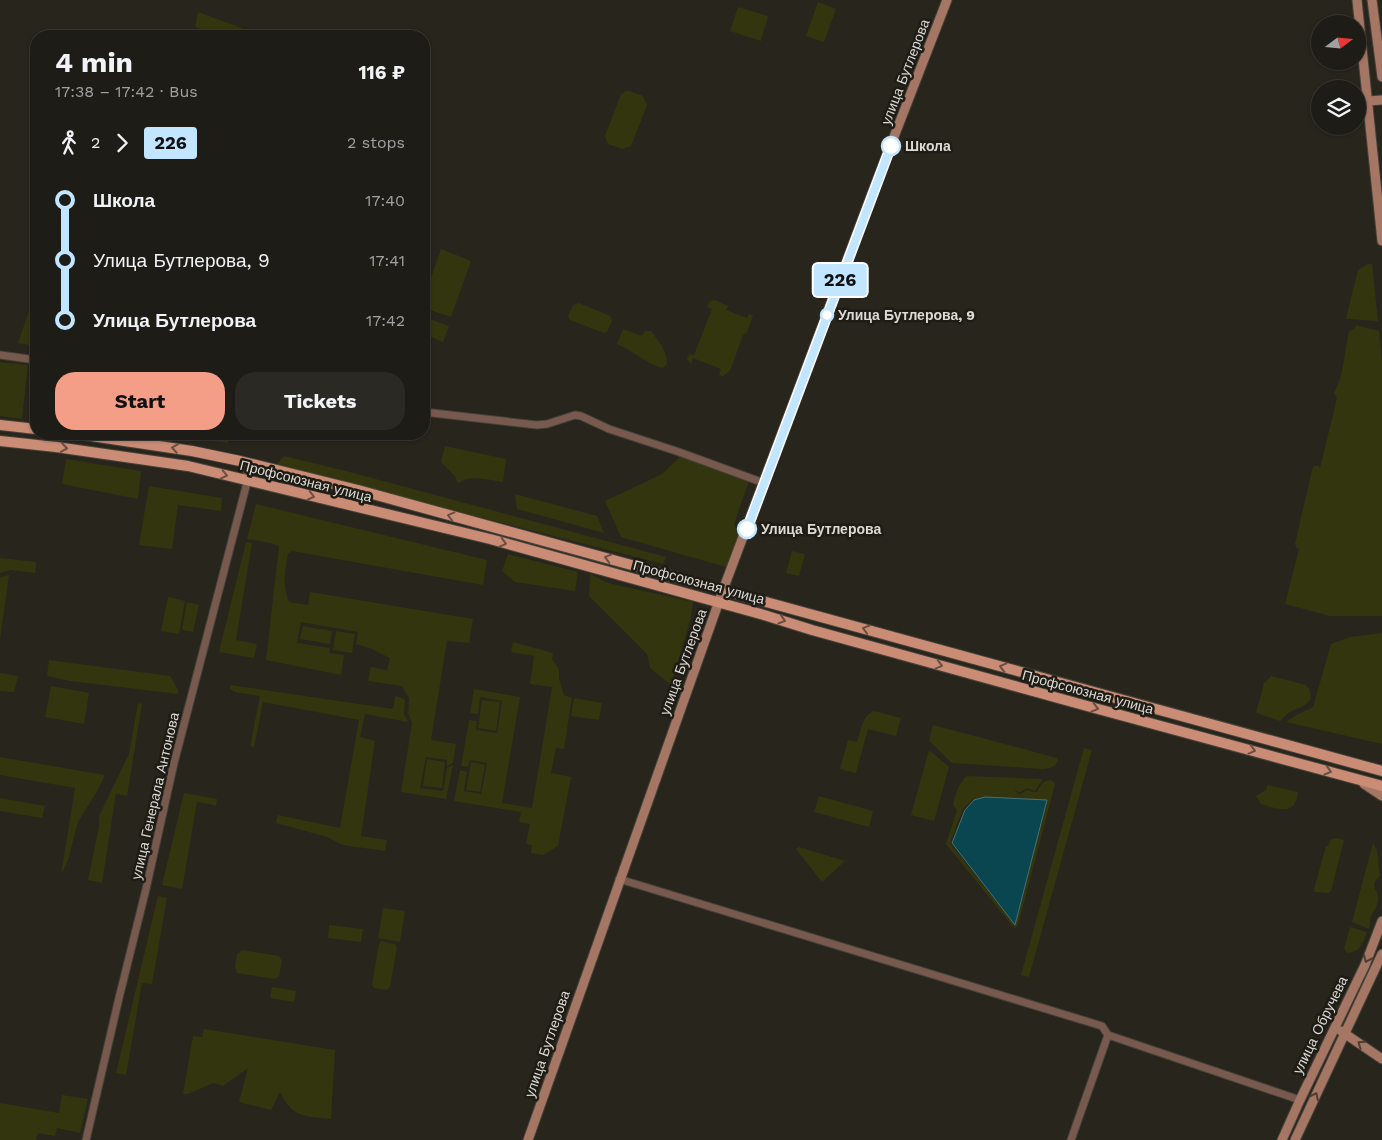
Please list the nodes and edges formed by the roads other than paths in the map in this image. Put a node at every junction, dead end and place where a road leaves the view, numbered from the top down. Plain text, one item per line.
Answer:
1 (947, 0) edge
2 (1357, 0) edge
3 (1372, 0) edge
4 (1382, 77) edge
5 (1382, 100) edge
6 (1368, 101) junction
7 (1382, 241) edge
8 (0, 355) edge
9 (30, 359) edge
10 (430, 413) edge
11 (0, 425) edge
12 (30, 428) edge
13 (121, 440) edge
14 (0, 441) edge
15 (240, 461) junction
16 (298, 475) junction
17 (247, 480) junction
18 (764, 483) junction
19 (294, 492) junction
20 (723, 590) junction
21 (719, 602) junction
22 (1382, 771) edge
23 (1358, 780) junction
24 (1382, 786) edge
25 (1382, 796) edge
26 (619, 879) junction
27 (1382, 921) edge
28 (1382, 954) edge
29 (1334, 1027) junction
30 (1345, 1034) junction
31 (1108, 1035) junction
32 (1382, 1059) edge
33 (1300, 1100) junction
34 (86, 1140) edge
35 (528, 1140) edge
36 (1071, 1140) edge
37 (1282, 1140) edge
38 (1295, 1140) edge

1 - 18 street, улица Бутлерова
2 - 6 street
3 - 4 street
5 - 6 street
6 - 7 street
8 - 9 street
10 - 18 street
11 - 12 main road
15 -> 13 main road, Профсоюзная улица
14 -> 17 main road, Профсоюзная улица
15 - 16 main road, Профсоюзная улица
15 - 17 street
16 - 19 street
20 -> 16 main road, Профсоюзная улица
17 - 19 main road, Профсоюзная улица
17 - 34 street, улица Генерала Антонова
18 - 20 street, улица Бутлерова
19 -> 21 main road, Профсоюзная улица
20 - 21 street, улица Бутлерова
22 -> 20 main road, Профсоюзная улица
21 -> 23 main road, Профсоюзная улица
21 - 26 street, улица Бутлерова
23 - 24 main road, Профсоюзная улица
23 - 25 street
26 - 31 street
26 - 35 street, улица Бутлерова
27 -> 29 street, улица Обручева
28 - 30 street, улица Обручева
29 - 30 street
29 - 33 street, улица Обручева
32 -> 30 street
38 -> 30 street, улица Обручева
31 - 33 street
31 - 36 street
33 - 37 street, улица Обручева

